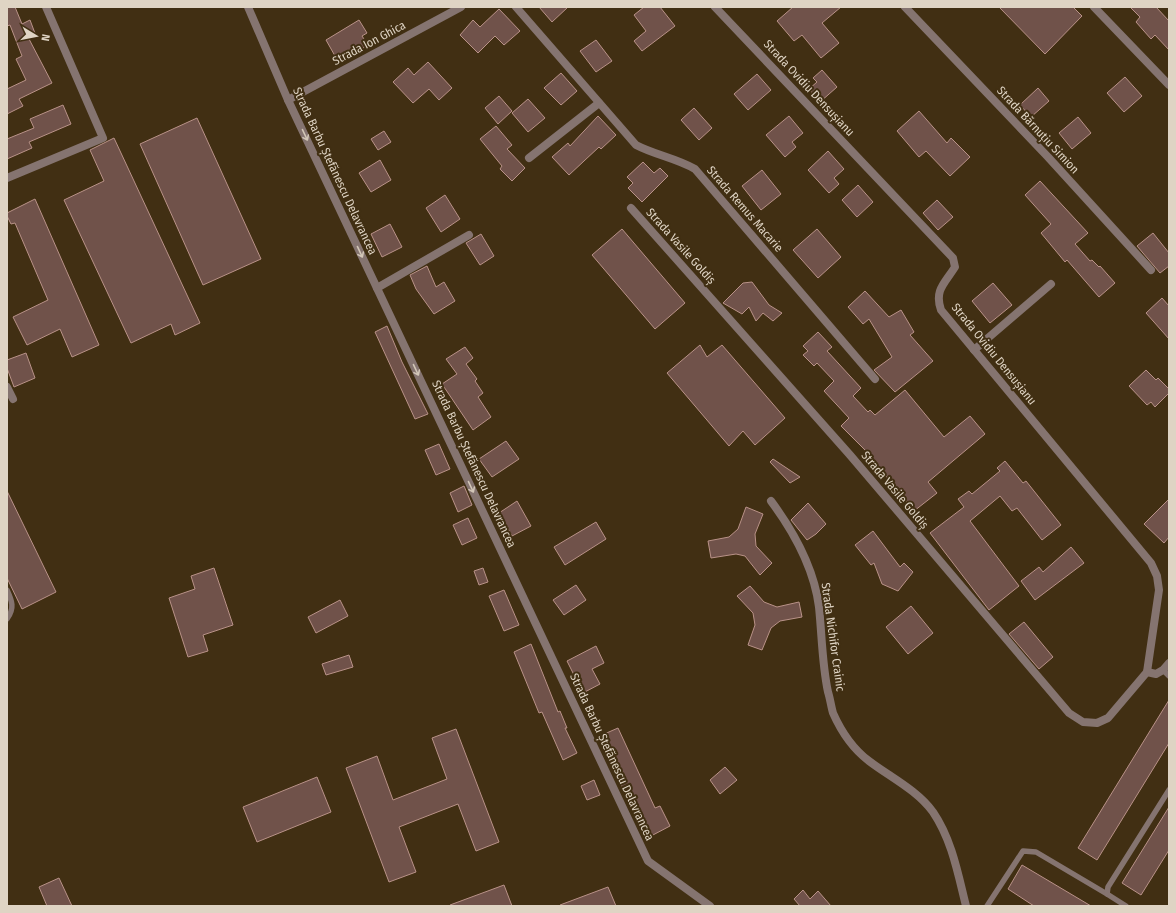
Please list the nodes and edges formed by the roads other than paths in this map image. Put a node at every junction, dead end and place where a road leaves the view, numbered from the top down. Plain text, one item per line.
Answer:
1 (46, 7) edge
2 (248, 7) edge
3 (461, 7) edge
4 (516, 7) edge
5 (715, 7) edge
6 (905, 7) edge
7 (1094, 7) edge
8 (1169, 85) edge
9 (288, 100) junction
10 (599, 103) junction
11 (528, 158) dead end
12 (7, 178) edge
13 (631, 208) dead end
14 (469, 235) dead end
15 (1152, 270) dead end
16 (1051, 284) dead end
17 (377, 288) junction
18 (974, 350) junction
19 (875, 379) dead end
20 (7, 387) edge
21 (13, 400) dead end
22 (771, 501) dead end
23 (7, 590) edge
24 (7, 619) edge
25 (1169, 663) edge
26 (1147, 672) junction
27 (1166, 673) edge
28 (1169, 790) edge
29 (1107, 894) junction
30 (710, 906) edge
31 (966, 906) edge
32 (987, 906) edge
33 (1126, 906) edge

1 - 12 street
2 - 9 street, Strada Barbu Ștefănescu Delavrancea
3 - 9 street, Strada Ion Ghica
4 - 10 street, Strada Remus Macarie
5 - 18 street, Strada Ovidiu Densușianu
6 - 15 street, Strada Bărnuțiu Simion
7 - 8 street
9 -> 17 street, Strada Barbu Ștefănescu Delavrancea
10 - 11 street
10 - 19 street, Strada Remus Macarie
13 - 26 street, Strada Vasile Goldiș
14 - 17 street
16 - 18 street
17 -> 30 street, Strada Barbu Ștefănescu Delavrancea
18 - 26 street, Strada Ovidiu Densușianu
20 - 21 street
22 - 31 street, Strada Nichifor Crainic
23 - 24 lane
25 - 27 street
26 - 27 street
28 - 29 lane
29 - 32 lane
29 - 33 lane

